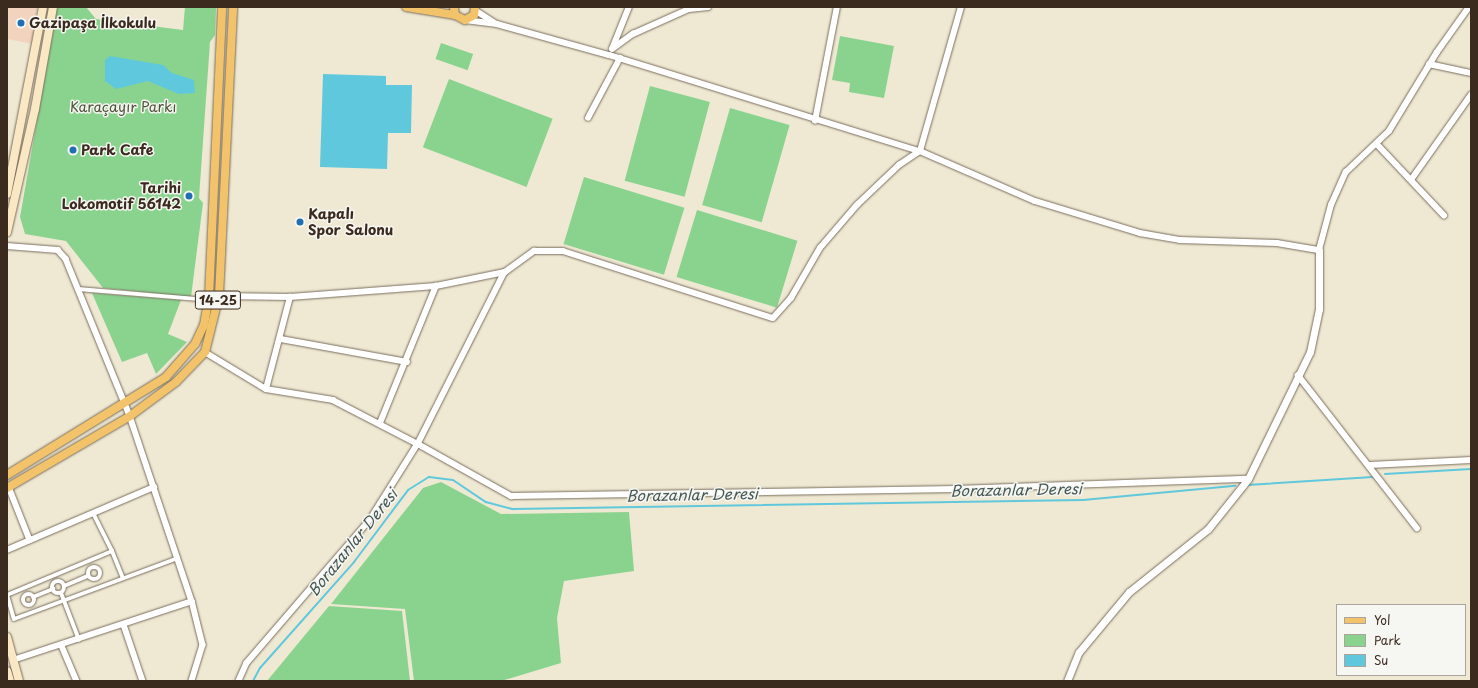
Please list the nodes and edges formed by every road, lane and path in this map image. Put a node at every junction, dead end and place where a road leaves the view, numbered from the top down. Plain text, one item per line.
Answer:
1 (43, 7) edge
2 (53, 7) edge
3 (222, 7) edge
4 (233, 7) edge
5 (406, 7) edge
6 (629, 7) edge
7 (708, 7) edge
8 (837, 7) edge
9 (961, 7) edge
10 (1469, 7) edge
11 (475, 8) edge
12 (455, 11) edge
13 (465, 20) junction
14 (497, 24) junction
15 (611, 52) junction
16 (620, 58) junction
17 (1429, 64) junction
18 (1471, 73) edge
19 (1471, 95) edge
20 (588, 118) dead end
21 (815, 121) junction
22 (1377, 144) junction
23 (920, 151) junction
24 (1411, 180) junction
25 (7, 194) edge
26 (1444, 214) dead end
27 (7, 232) edge
28 (7, 246) edge
29 (1319, 250) junction
30 (505, 272) junction
31 (436, 286) junction
32 (78, 290) junction
33 (219, 296) junction
34 (290, 296) junction
35 (208, 300) junction
36 (281, 339) junction
37 (205, 352) junction
38 (407, 362) junction
39 (1298, 375) junction
40 (266, 389) junction
41 (123, 402) junction
42 (130, 416) junction
43 (380, 423) junction
44 (418, 444) junction
45 (1471, 460) edge
46 (1370, 465) junction
47 (7, 475) edge
48 (1248, 479) junction
49 (154, 487) junction
50 (8, 488) edge
51 (93, 513) junction
52 (1418, 528) dead end
53 (30, 540) junction
54 (7, 550) edge
55 (112, 551) junction
56 (178, 558) junction
57 (88, 561) junction
58 (91, 568) junction
59 (54, 575) junction
60 (88, 576) junction
61 (123, 578) junction
62 (95, 580) junction
63 (57, 582) junction
64 (64, 586) junction
65 (25, 587) junction
66 (96, 588) junction
67 (53, 589) junction
68 (60, 593) junction
69 (27, 594) junction
70 (7, 595) edge
71 (33, 597) junction
72 (63, 600) junction
73 (192, 601) junction
74 (30, 604) junction
75 (34, 611) junction
76 (124, 624) junction
77 (7, 637) edge
78 (79, 640) junction
79 (62, 646) junction
80 (13, 660) junction
81 (7, 671) edge
82 (10, 681) edge
83 (19, 681) edge
84 (77, 681) edge
85 (143, 681) edge
86 (192, 681) edge
87 (239, 681) edge
88 (1067, 681) edge

1 - 25 main road
2 - 27 main road
3 - 35 main road, 14-25
4 - 33 main road, 14-25
5 - 12 main road
6 - 15 street
7 - 15 street
8 - 21 street
9 - 23 street
10 - 17 street
11 - 13 main road
11 - 14 street
12 - 13 main road
13 - 14 street
14 - 15 street
15 - 16 street
16 - 20 street
16 - 21 street
17 - 18 street
17 - 22 street
19 - 24 street
21 - 23 street
22 - 24 street
22 - 29 street
23 - 29 street
23 - 30 street
24 - 26 street
28 - 32 street
29 - 39 street
30 - 31 street
30 - 44 street
31 - 34 street
31 - 38 street
32 - 35 street
32 - 41 street
33 - 34 street
33 - 37 main road, 14-25
34 - 36 street
35 - 41 main road, 14-25
36 - 38 street
36 - 40 street
37 - 40 street
37 - 42 main road, 14-25
38 - 43 street
39 - 46 street
39 - 48 street
40 - 43 street
41 - 42 street
41 - 47 main road, 14-25
42 - 49 street
42 - 50 main road, 14-25
43 - 44 street
44 - 48 street
44 - 87 street
45 - 46 street
46 - 52 street
48 - 88 street
49 - 51 street
49 - 56 street
50 - 53 street
51 - 53 street
51 - 55 street
53 - 54 street
55 - 57 street
55 - 61 street
56 - 61 street
56 - 73 street
57 - 58 street
57 - 59 street
58 - 60 street
58 - 62 street
59 - 63 street
59 - 65 street
60 - 62 street
60 - 64 street
61 - 66 street
62 - 66 street
63 - 64 street
63 - 67 street
64 - 68 street
65 - 69 street
65 - 70 street
66 - 72 street
67 - 68 street
67 - 71 street
68 - 72 street
69 - 71 street
69 - 74 street
70 - 75 street
71 - 74 street
72 - 75 street
72 - 78 street
73 - 76 street
73 - 86 street
74 - 75 street
76 - 78 street
76 - 85 street
77 - 80 main road
78 - 79 street
79 - 80 street
79 - 84 street
80 - 83 main road
81 - 82 main road

